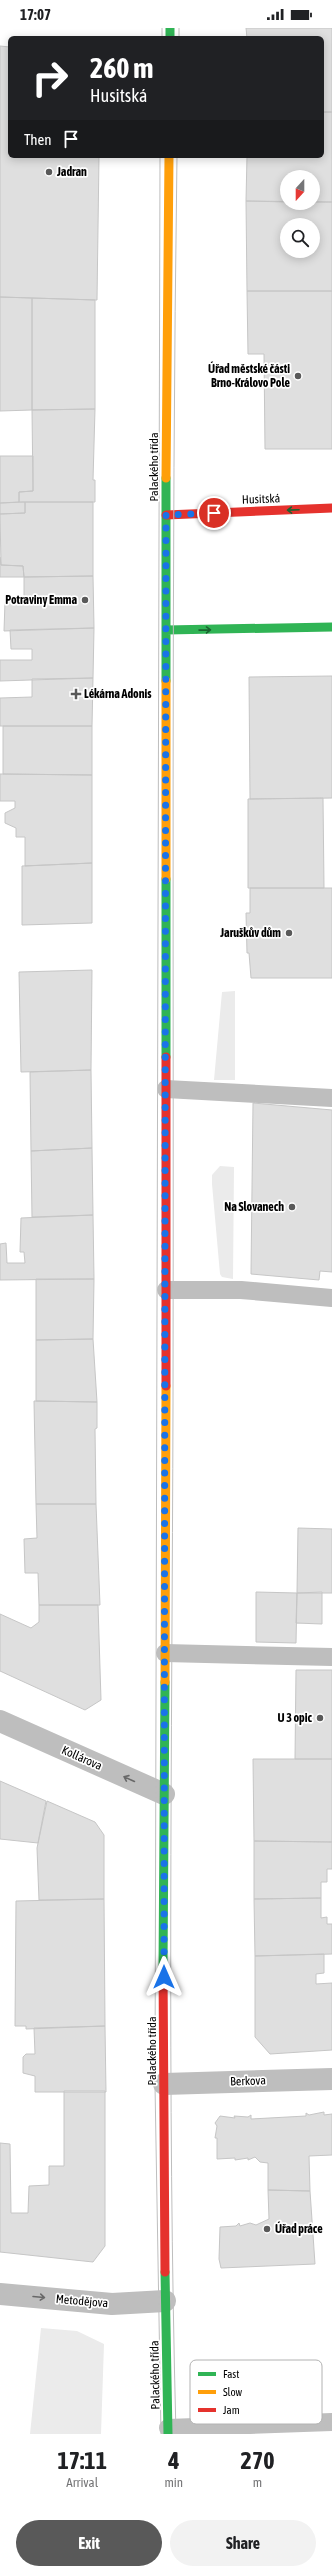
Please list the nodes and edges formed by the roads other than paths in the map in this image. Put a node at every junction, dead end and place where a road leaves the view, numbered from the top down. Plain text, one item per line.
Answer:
1 (169, 158) edge
2 (332, 508) edge
3 (166, 515) junction
4 (332, 627) edge
5 (166, 630) junction
6 (166, 1089) junction
7 (332, 1098) edge
8 (166, 1290) junction
9 (332, 1298) edge
10 (165, 1653) junction
11 (332, 1657) edge
12 (0, 1721) edge
13 (164, 1794) junction
14 (332, 2079) edge
15 (164, 2084) junction
16 (0, 2294) edge
17 (165, 2301) junction
18 (332, 2422) edge
19 (322, 2423) edge
20 (296, 2424) edge
21 (168, 2431) edge

1 - 3 street, Palackého třída
2 -> 3 street, Husitská
3 - 5 street, Palackého třída
5 -> 4 street
5 - 6 street, Palackého třída
6 - 7 lane
6 - 8 street, Palackého třída
8 - 9 lane
8 - 10 street, Palackého třída
10 - 11 lane
10 - 13 street, Palackého třída
13 -> 12 street, Kollárova
13 - 15 street, Palackého třída
14 - 15 street, Berkova
15 - 17 street, Palackého třída
16 -> 17 street, Metodějova
17 - 21 street, Palackého třída
18 - 19 lane
20 - 21 lane

